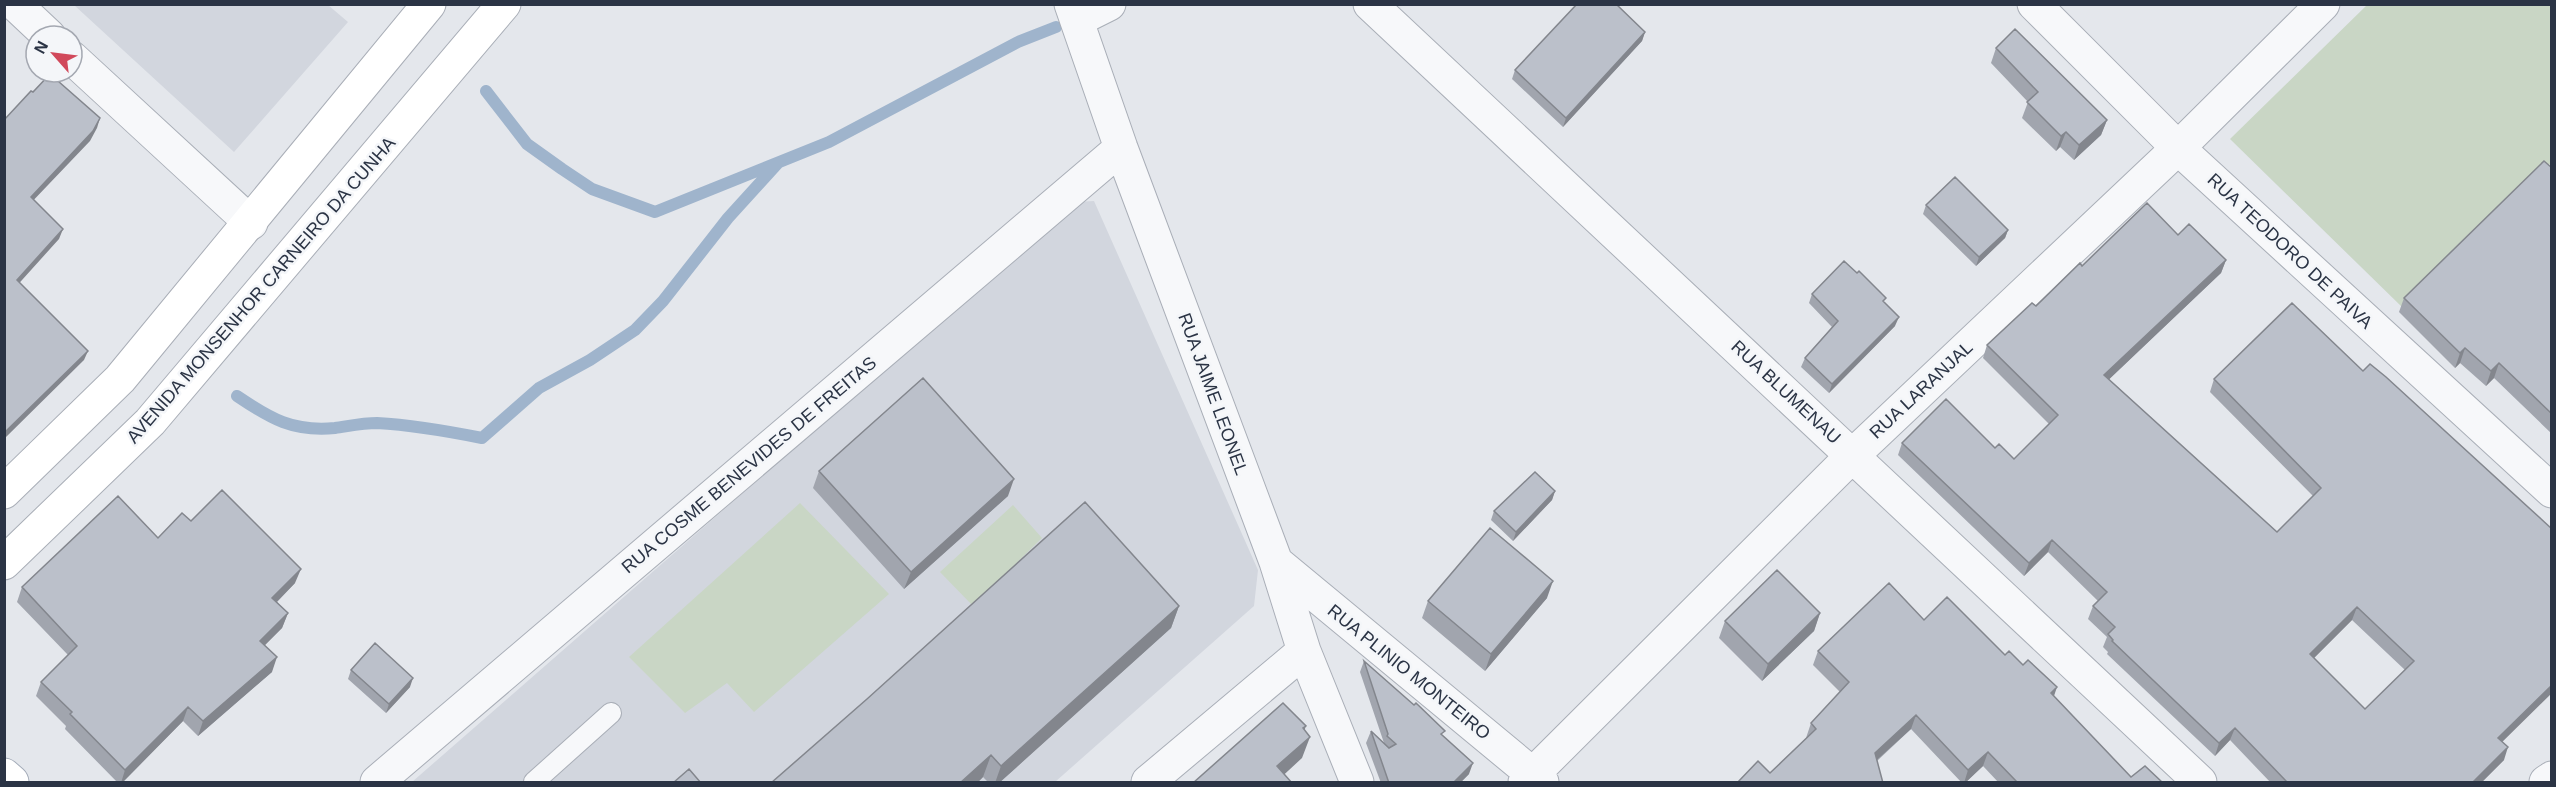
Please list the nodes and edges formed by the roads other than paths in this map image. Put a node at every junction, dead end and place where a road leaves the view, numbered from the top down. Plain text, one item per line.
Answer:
1 (15, 4) edge
2 (504, 4) edge
3 (1109, 4) edge
4 (1370, 4) edge
5 (2034, 4) edge
6 (2323, 4) edge
7 (424, 10) edge
8 (1074, 12) edge
9 (36, 24) edge
10 (84, 69) edge
11 (1121, 148) junction
12 (2178, 148) junction
13 (251, 223) junction
14 (1853, 455) junction
15 (2552, 491) edge
16 (4, 492) edge
17 (1276, 562) junction
18 (4, 563) edge
19 (1304, 651) junction
20 (611, 713) dead end
21 (4, 775) edge
22 (2552, 778) edge
23 (1533, 780) edge
24 (12, 783) edge
25 (377, 783) edge
26 (534, 783) edge
27 (1148, 783) edge
28 (1357, 783) edge
29 (2200, 783) edge
30 (2546, 783) edge

1 - 9 street
2 - 18 main road, AVENIDA MONSENHOR CARNEIRO DA CUNHA
3 - 8 street
4 - 14 street, RUA BLUMENAU
5 - 12 street, RUA TEODORO DE PAIVA
6 - 12 street, RUA LARANJAL
7 - 13 main road
8 - 11 street, RUA JAIME LEONEL
10 - 13 street
11 - 17 street, RUA JAIME LEONEL
11 - 25 street, RUA COSME BENEVIDES DE FREITAS
12 - 14 street, RUA LARANJAL
12 - 15 street, RUA TEODORO DE PAIVA
13 - 16 main road
14 - 23 street, RUA LARANJAL
14 - 29 street, RUA BLUMENAU
17 - 19 street, RUA JAIME LEONEL
17 - 23 street, RUA PLINIO MONTEIRO
19 - 27 street
19 - 28 street, RUA JAIME LEONEL
20 - 26 lane
21 - 24 main road
22 - 30 street

